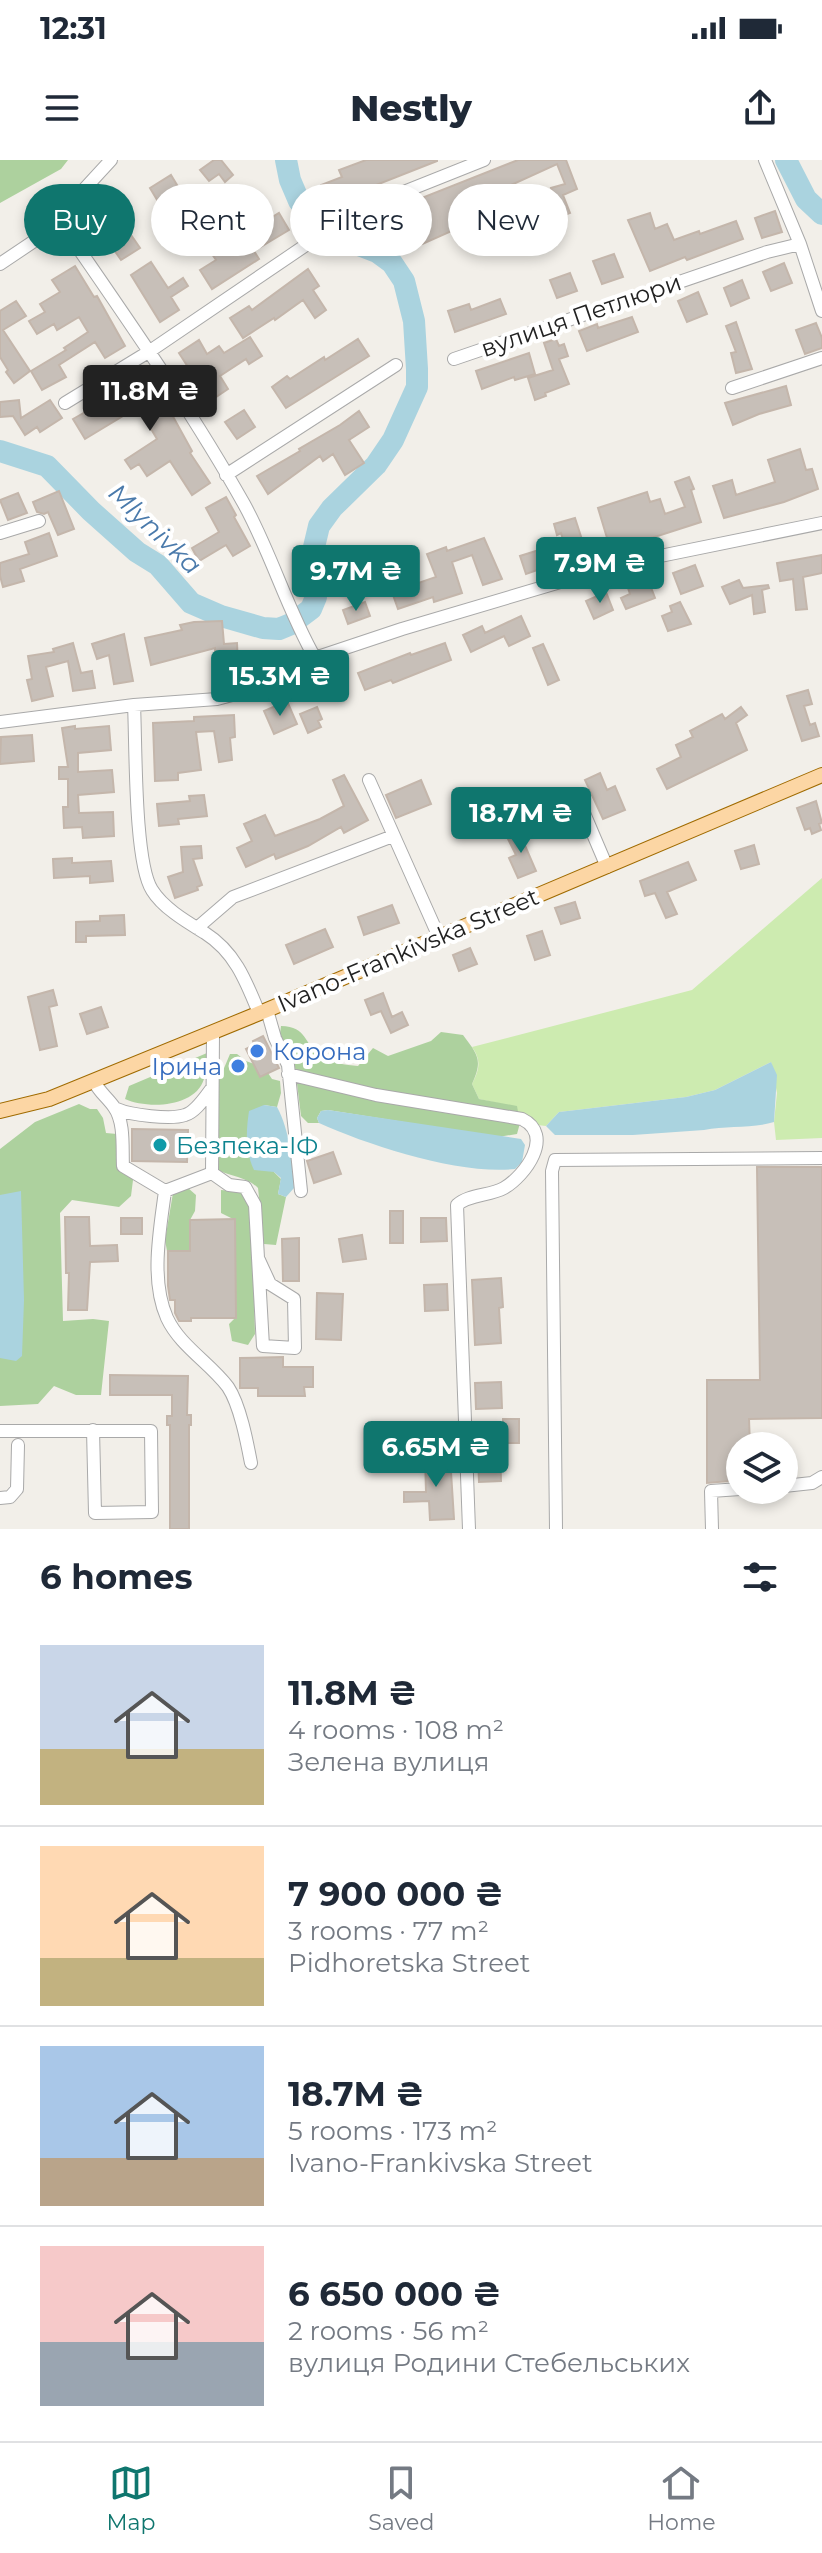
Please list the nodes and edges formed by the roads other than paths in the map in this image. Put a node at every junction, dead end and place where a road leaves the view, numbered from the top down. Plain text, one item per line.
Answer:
1 (111, 160) edge
2 (484, 160) edge
3 (765, 160) edge
4 (89, 184) edge
5 (800, 244) junction
6 (24, 248) edge
7 (84, 256) edge
8 (0, 264) edge
9 (822, 311) edge
10 (150, 351) junction
11 (822, 358) edge
12 (454, 359) dead end
13 (396, 365) dead end
14 (732, 388) dead end
15 (65, 403) dead end
16 (226, 475) junction
17 (39, 521) dead end
18 (822, 523) edge
19 (0, 533) edge
20 (315, 658) junction
21 (134, 705) junction
22 (0, 722) edge
23 (822, 775) edge
24 (369, 780) dead end
25 (581, 806) dead end
26 (393, 836) junction
27 (607, 867) junction
28 (197, 928) junction
29 (439, 937) junction
30 (263, 1012) junction
31 (213, 1032) junction
32 (288, 1074) junction
33 (94, 1081) junction
34 (212, 1088) junction
35 (117, 1109) junction
36 (3, 1114) edge
37 (822, 1158) edge
38 (212, 1173) junction
39 (165, 1191) junction
40 (301, 1191) dead end
41 (258, 1258) dead end
42 (93, 1430) junction
43 (0, 1431) edge
44 (18, 1445) dead end
45 (251, 1463) dead end
46 (822, 1477) edge
47 (798, 1484) edge
48 (726, 1490) edge
49 (0, 1498) edge
50 (469, 1529) edge
51 (556, 1529) edge
52 (712, 1529) edge

1 - 4 street
2 - 10 street
3 - 5 street
5 - 9 street
5 - 12 street, вулиця Петлюри
6 - 8 street
7 - 10 street
10 - 15 street
10 - 16 street
11 - 14 street
13 - 16 street
16 - 20 street
17 - 19 street
18 - 20 street
20 - 21 street
21 - 22 street
21 - 28 street
23 - 27 main road, Ivano-Frankivska Street
24 - 26 street
25 - 27 street
26 - 28 street
26 - 29 street
27 - 29 main road, Ivano-Frankivska Street
28 - 30 street
29 - 30 main road, Ivano-Frankivska Street
30 - 31 main road, Ivano-Frankivska Street
30 - 32 street
31 - 33 main road, Ivano-Frankivska Street
31 - 34 street
32 - 40 street
32 - 50 street
33 - 35 street
33 - 36 main road, Ivano-Frankivska Street
34 - 35 street
34 - 38 street
35 - 39 street
37 - 51 street
38 - 39 street
38 - 41 street
39 - 45 street
42 - 42 street
42 - 43 street
44 - 49 street
46 - 47 street
48 - 52 street

